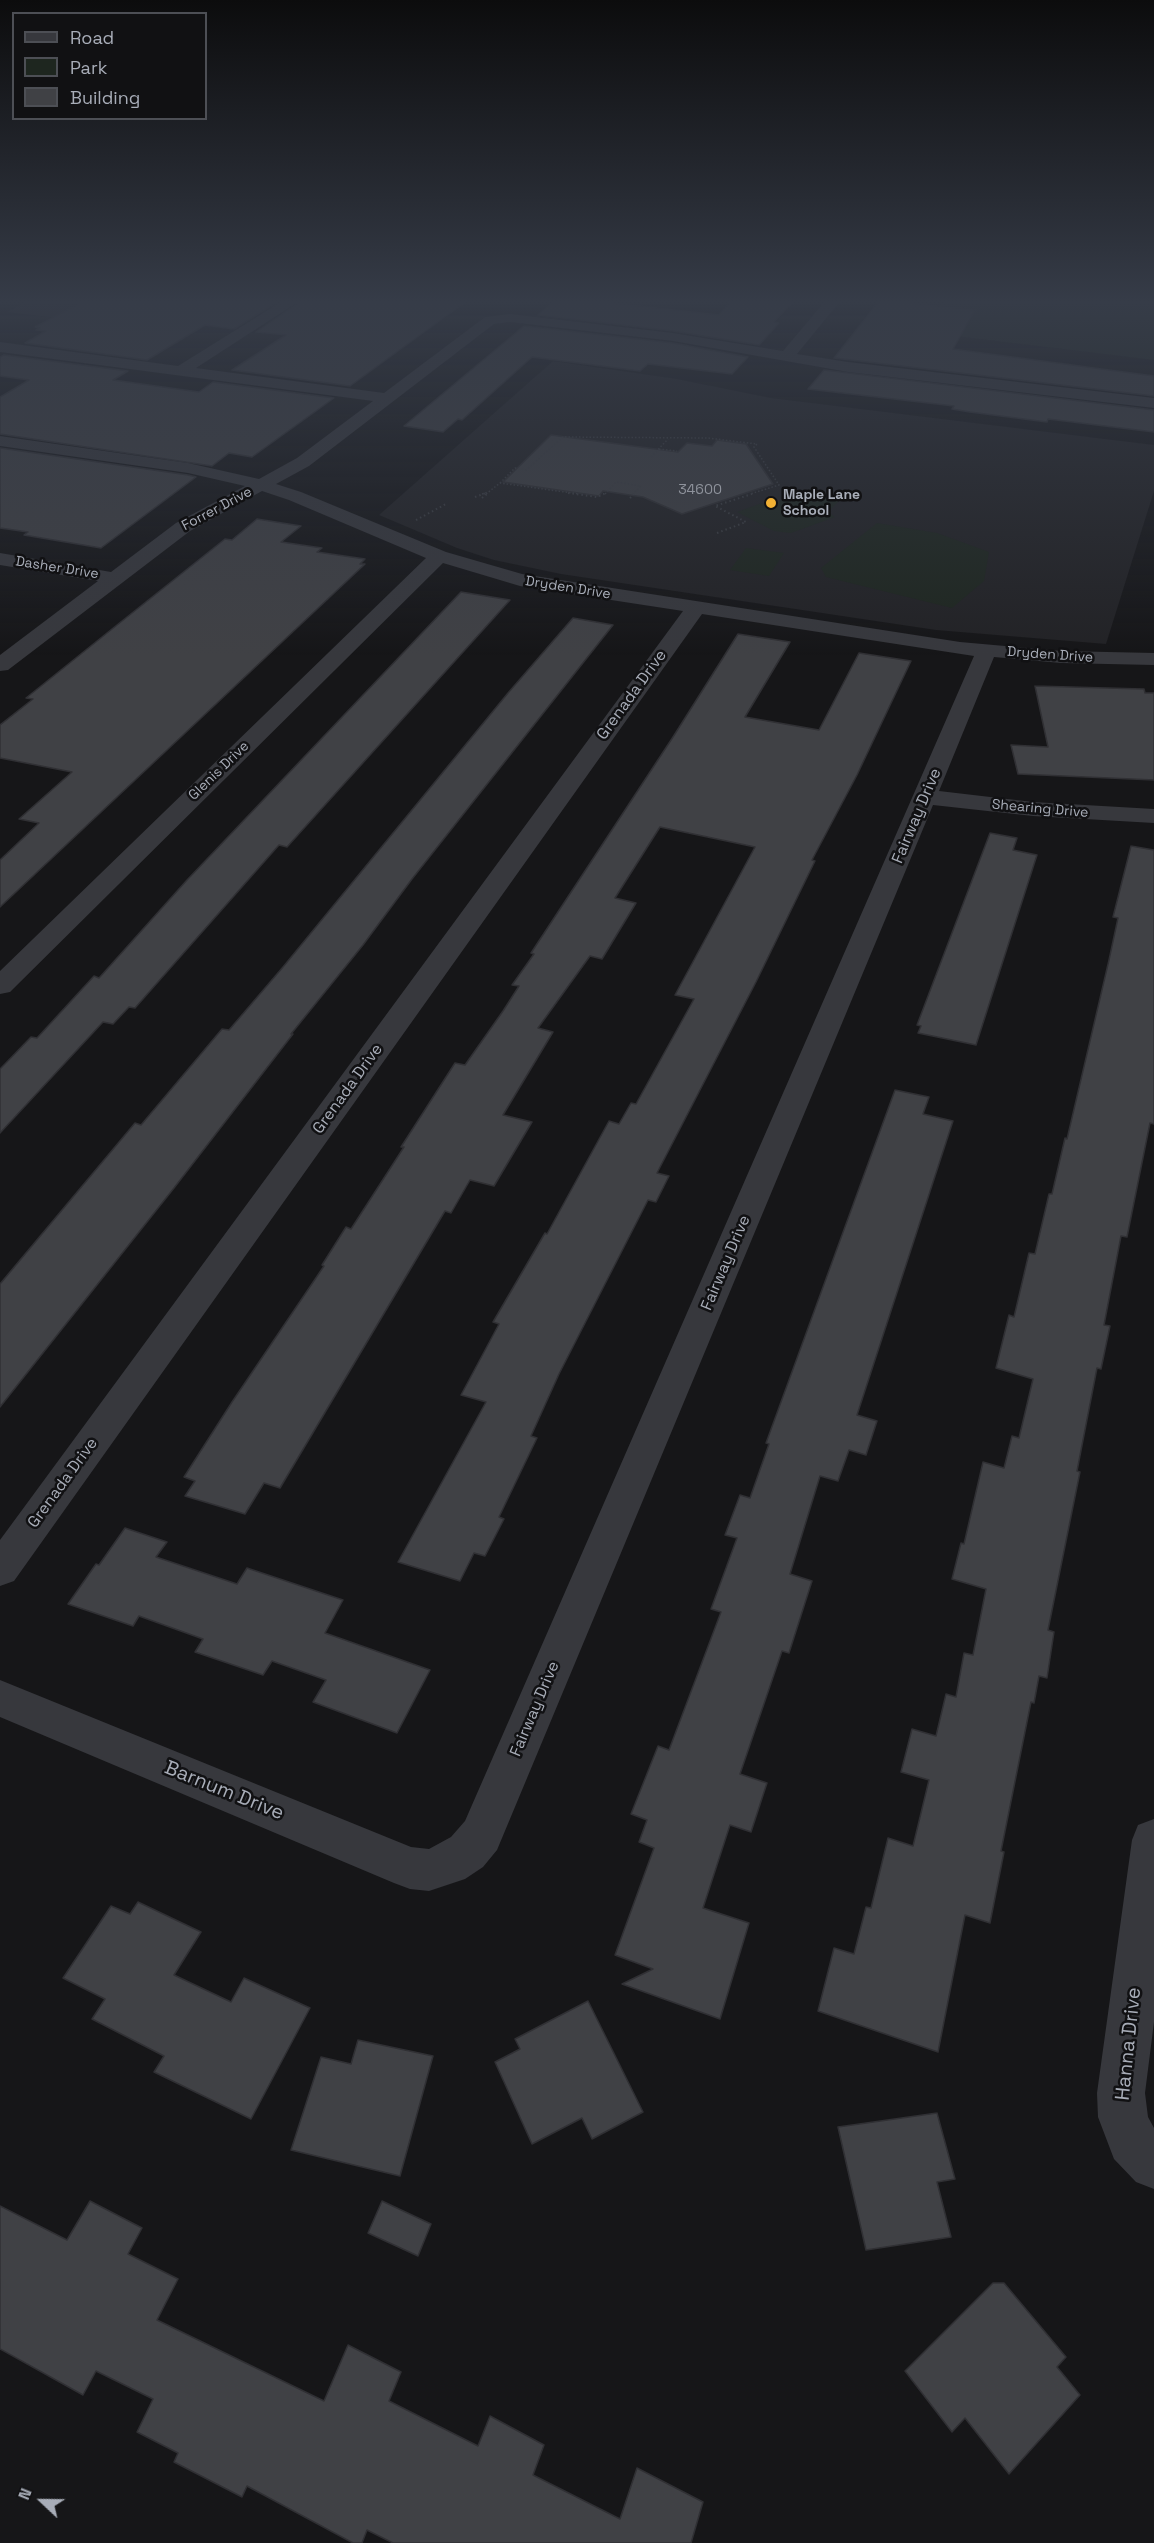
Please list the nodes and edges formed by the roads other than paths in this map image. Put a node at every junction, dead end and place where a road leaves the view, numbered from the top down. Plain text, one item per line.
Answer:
1 (360, 419) edge
2 (0, 441) edge
3 (263, 485) junction
4 (439, 556) junction
5 (0, 559) edge
6 (114, 578) junction
7 (696, 608) junction
8 (987, 650) junction
9 (1154, 659) edge
10 (0, 665) edge
11 (926, 796) junction
12 (1154, 816) edge
13 (0, 986) edge
14 (0, 1570) edge
15 (0, 1698) edge
16 (1154, 1840) edge
17 (449, 1864) joint
18 (1143, 2152) edge

1 - 3 street, Forrer Drive
2 - 3 street, Dryden Drive
3 - 4 street, Dryden Drive
3 - 6 street, Forrer Drive
4 - 7 street, Dryden Drive
4 - 13 street, Glenis Drive
5 - 6 street, Dasher Drive
6 - 10 street, Forrer Drive
7 - 8 street, Dryden Drive
7 - 14 street, Grenada Drive
8 - 9 street, Dryden Drive
8 - 11 street, Fairway Drive
11 - 12 street, Shearing Drive
11 - 17 street, Fairway Drive
15 - 17 street, Barnum Drive
16 - 18 street, Hanna Drive

